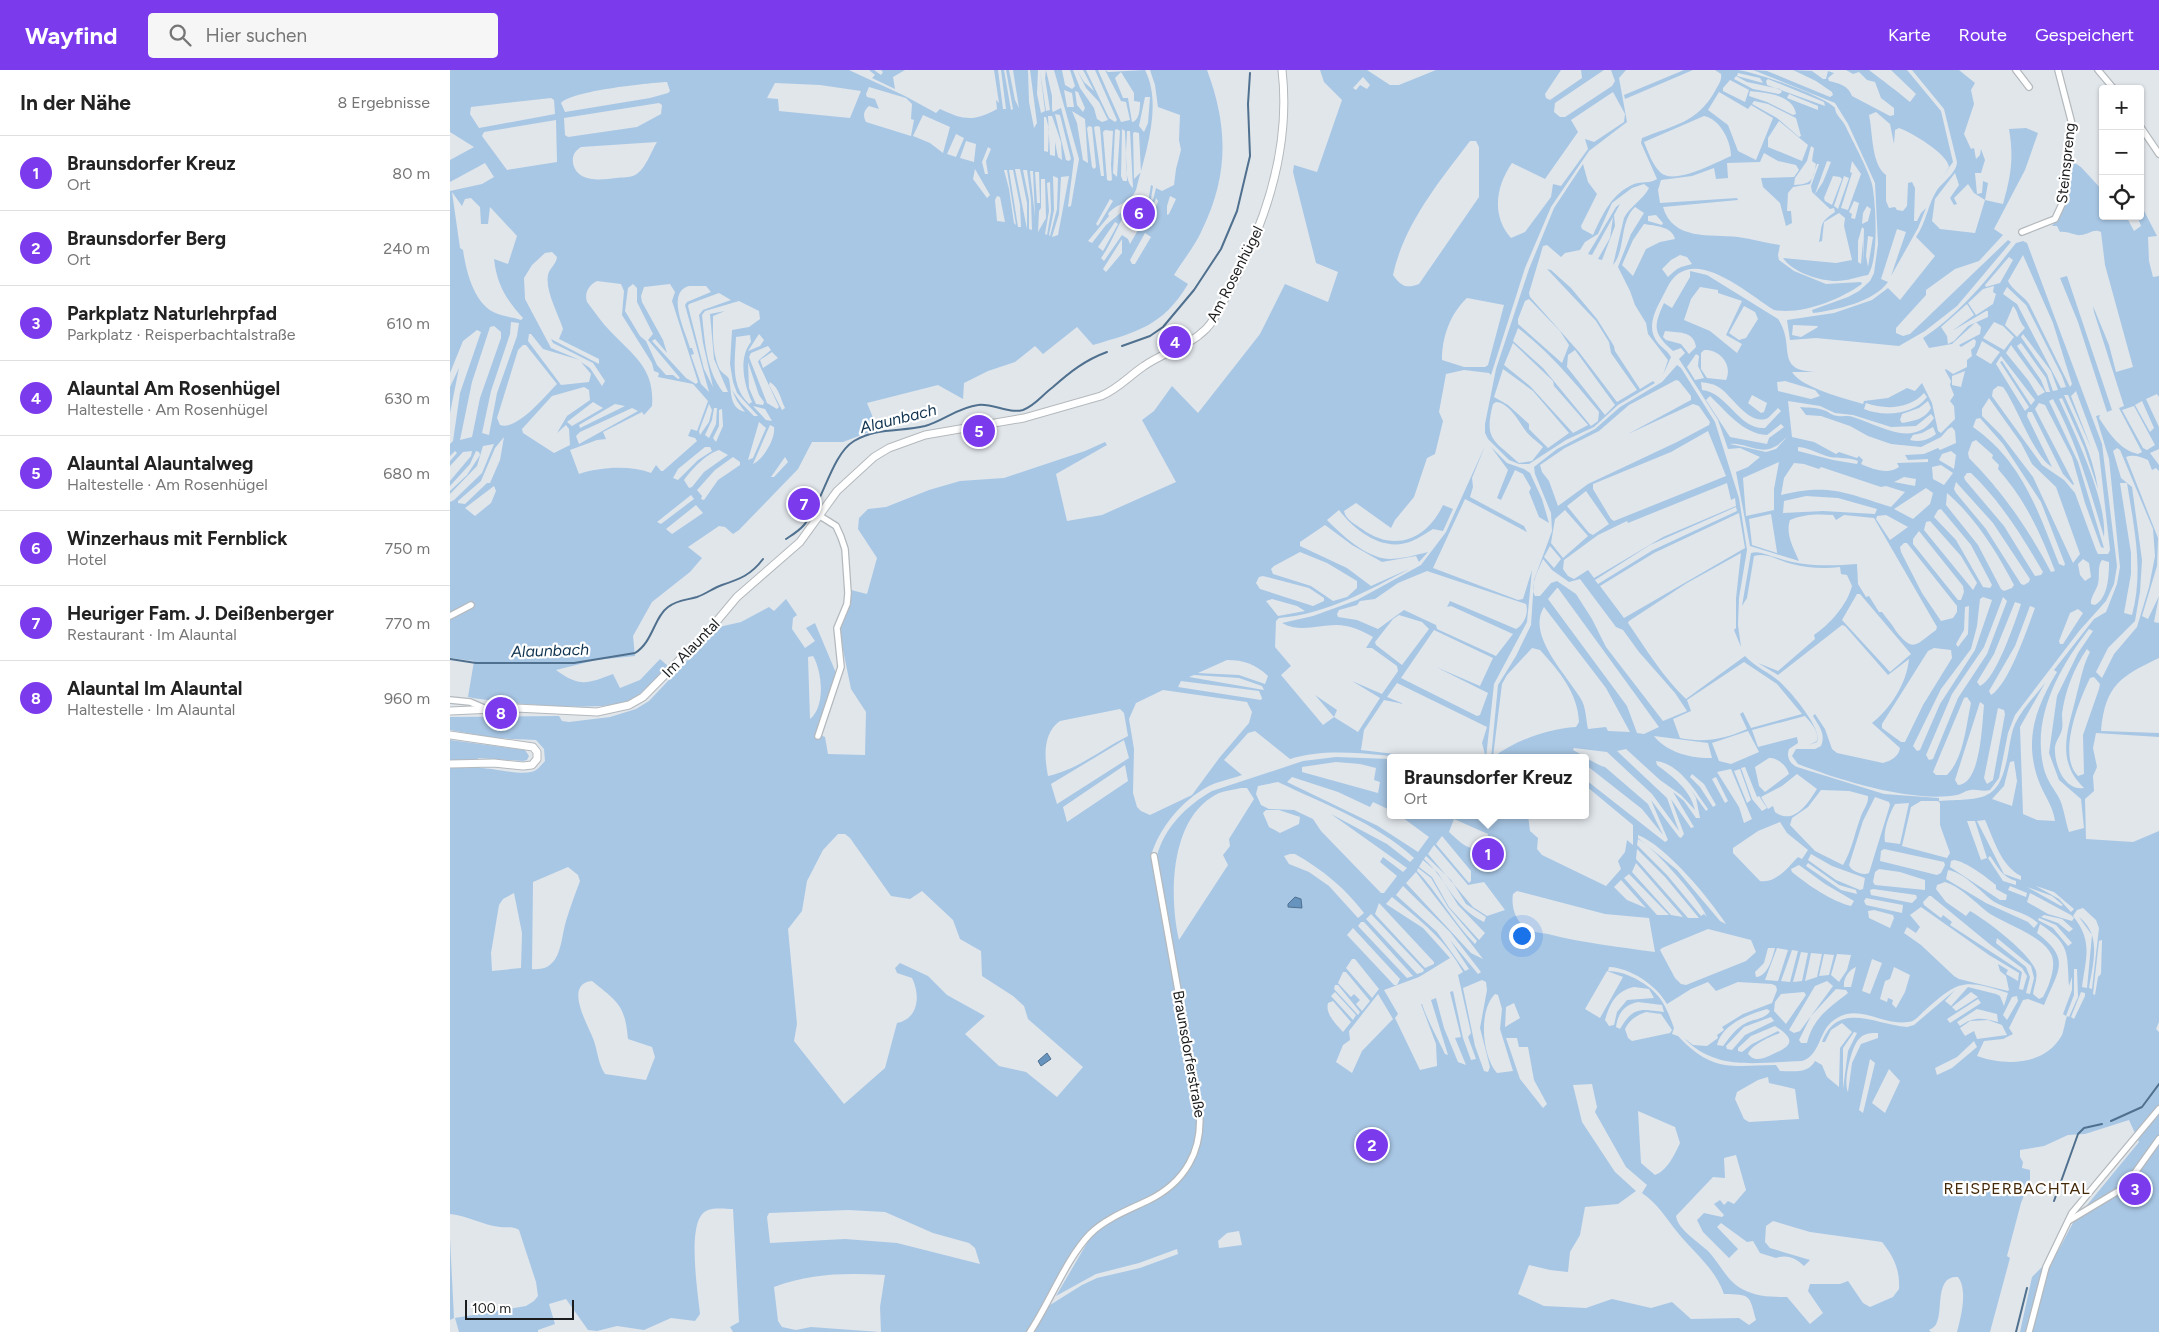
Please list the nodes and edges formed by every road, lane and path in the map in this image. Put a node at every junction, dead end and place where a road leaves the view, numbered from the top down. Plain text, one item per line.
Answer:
1 (1282, 70) edge
2 (2016, 70) edge
3 (2058, 70) edge
4 (2098, 70) edge
5 (2111, 85) edge
6 (2029, 87) dead end
7 (2143, 130) edge
8 (2159, 154) edge
9 (2022, 232) dead end
10 (874, 457) joint
11 (820, 516) junction
12 (471, 605) dead end
13 (450, 616) edge
14 (450, 700) edge
15 (484, 708) junction
16 (450, 711) edge
17 (450, 735) edge
18 (818, 736) dead end
19 (450, 764) edge
20 (1154, 856) dead end
21 (2159, 1109) edge
22 (2159, 1139) edge
23 (2068, 1221) junction
24 (1030, 1332) edge
25 (2029, 1332) edge

1 - 10 street, Am Rosenhügel
2 - 6 street
3 - 9 street, Steinspreng
4 - 5 street
7 - 8 street
10 - 11 street, Im Alauntal
11 - 15 street, Im Alauntal
11 - 18 street
12 - 13 street
14 - 15 street, Im Alauntal
15 - 16 street
17 - 19 street
20 - 24 street, Braunsdorferstraße
21 - 23 street
22 - 23 street
23 - 25 street

